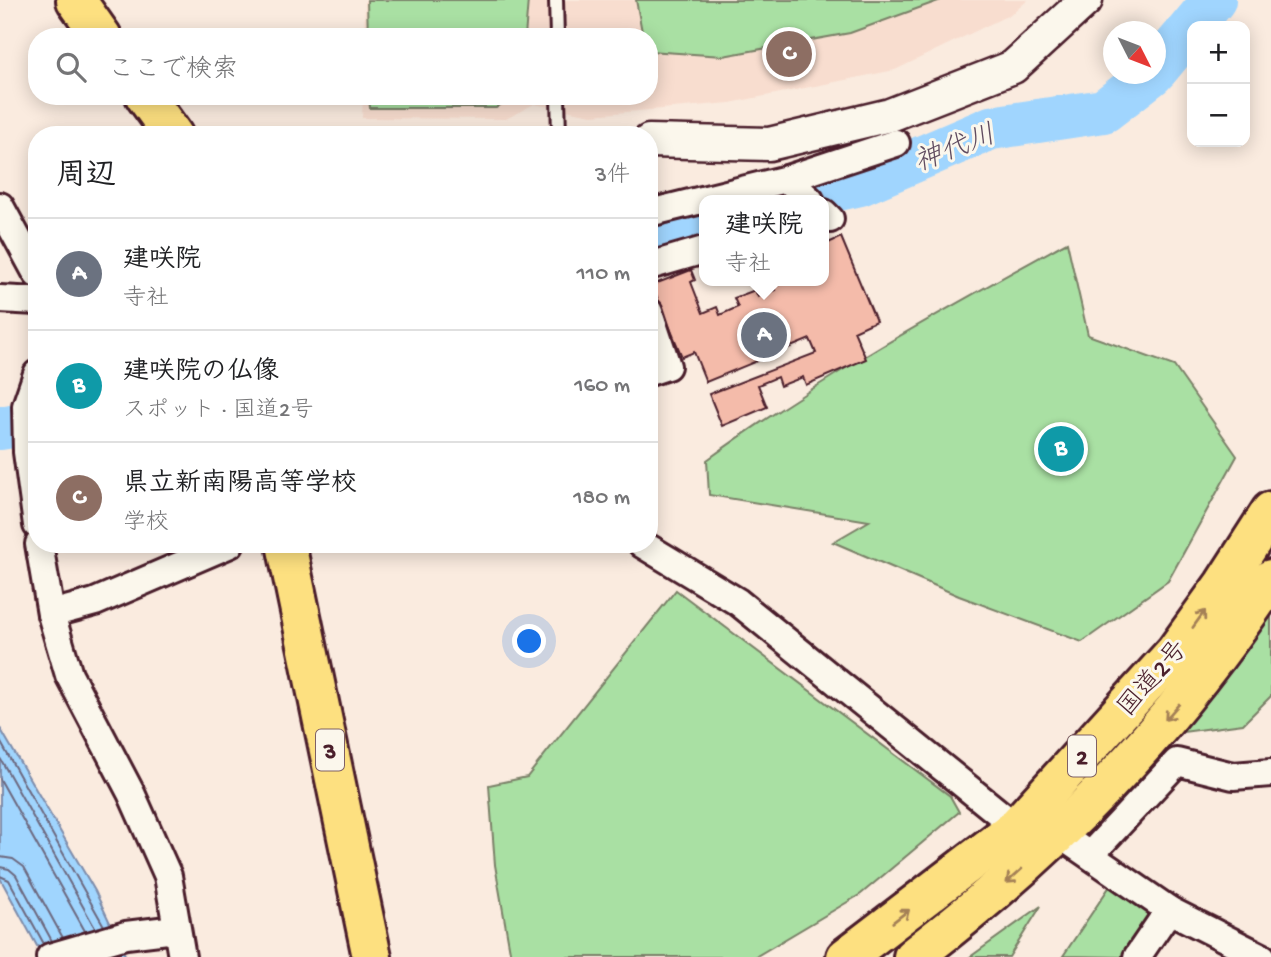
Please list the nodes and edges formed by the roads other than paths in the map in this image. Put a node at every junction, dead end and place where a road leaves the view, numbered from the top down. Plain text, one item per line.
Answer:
1 (76, 0) edge
2 (556, 0) edge
3 (1086, 0) edge
4 (96, 28) edge
5 (557, 28) edge
6 (151, 105) edge
7 (558, 105) edge
8 (167, 126) edge
9 (559, 126) edge
10 (658, 141) edge
11 (896, 144) dead end
12 (788, 179) junction
13 (723, 195) edge
14 (805, 195) edge
15 (699, 201) edge
16 (0, 206) edge
17 (658, 211) edge
18 (699, 252) edge
19 (28, 257) edge
20 (658, 263) edge
21 (0, 299) edge
22 (28, 301) edge
23 (658, 339) edge
24 (658, 369) edge
25 (28, 442) edge
26 (28, 459) edge
27 (1271, 511) edge
28 (41, 553) edge
29 (209, 553) edge
30 (288, 553) edge
31 (657, 553) edge
32 (1271, 579) edge
33 (51, 614) junction
34 (1271, 773) edge
35 (1016, 827) junction
36 (1075, 845) junction
37 (1169, 910) junction
38 (177, 929) junction
39 (50, 957) edge
40 (182, 957) edge
41 (372, 957) edge
42 (846, 957) edge
43 (914, 957) edge
44 (1138, 957) edge
45 (1262, 957) edge

1 - 4 main road
2 - 5 lane
3 - 10 street
6 - 8 main road
7 - 9 lane
11 - 12 street
12 - 13 street
12 - 14 street
15 - 17 street
16 - 19 street
18 - 20 street
21 - 22 street
23 - 24 street
25 - 26 street
35 -> 27 main road, 国道2号 / 2
28 - 33 street
29 - 33 street
30 - 41 main road, 3
31 - 35 street
32 -> 36 main road, 国道2号 / 2
33 - 38 street
34 - 36 street
35 - 36 street
42 -> 35 main road, 国道2号 / 2
36 - 37 street
36 -> 43 main road, 国道2号 / 2
37 - 44 street
37 - 45 street
38 - 39 street
38 - 40 street

